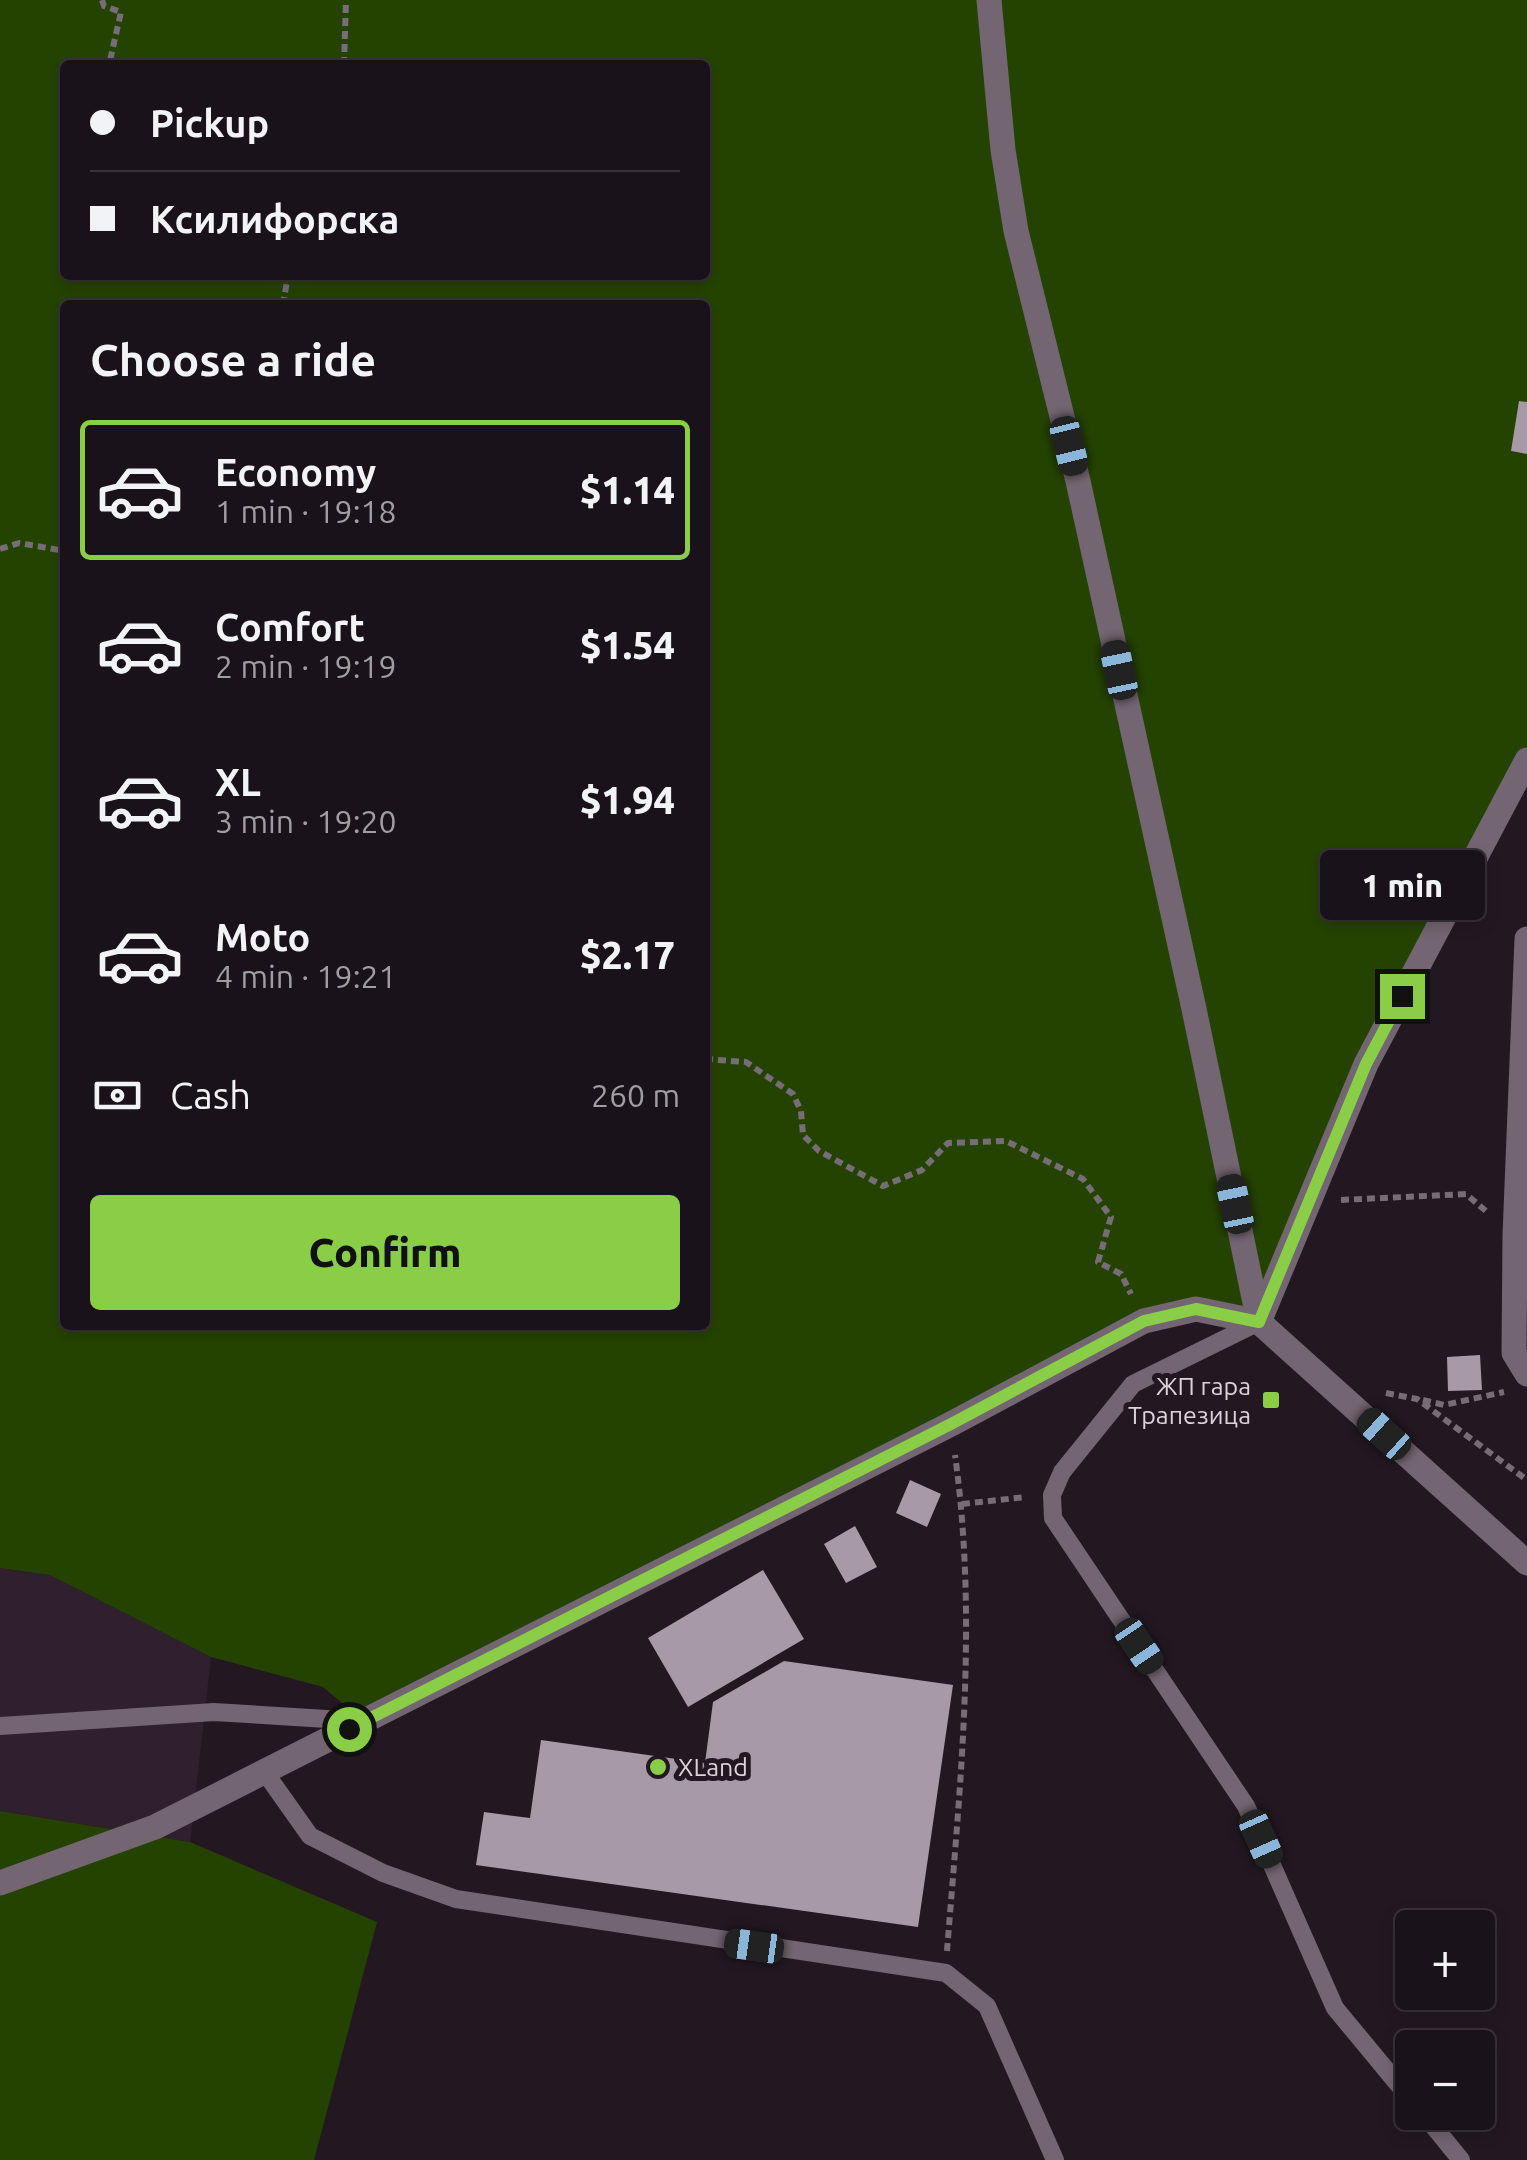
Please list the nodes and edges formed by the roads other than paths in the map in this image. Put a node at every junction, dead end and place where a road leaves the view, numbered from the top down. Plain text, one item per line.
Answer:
1 (989, 0) edge
2 (1527, 760) edge
3 (1527, 939) edge
4 (1259, 1322) junction
5 (1520, 1364) edge
6 (1527, 1564) edge
7 (363, 1721) junction
8 (0, 1726) edge
9 (264, 1772) junction
10 (0, 1883) edge
11 (1395, 2080) edge
12 (1437, 2130) edge
13 (1055, 2160) edge
14 (1461, 2160) edge

1 - 4 street
2 - 4 street
3 - 5 street
4 - 6 street
4 - 7 street
4 - 11 lane
7 - 8 lane
7 - 9 street
9 - 10 street
9 - 13 lane
12 - 14 lane

